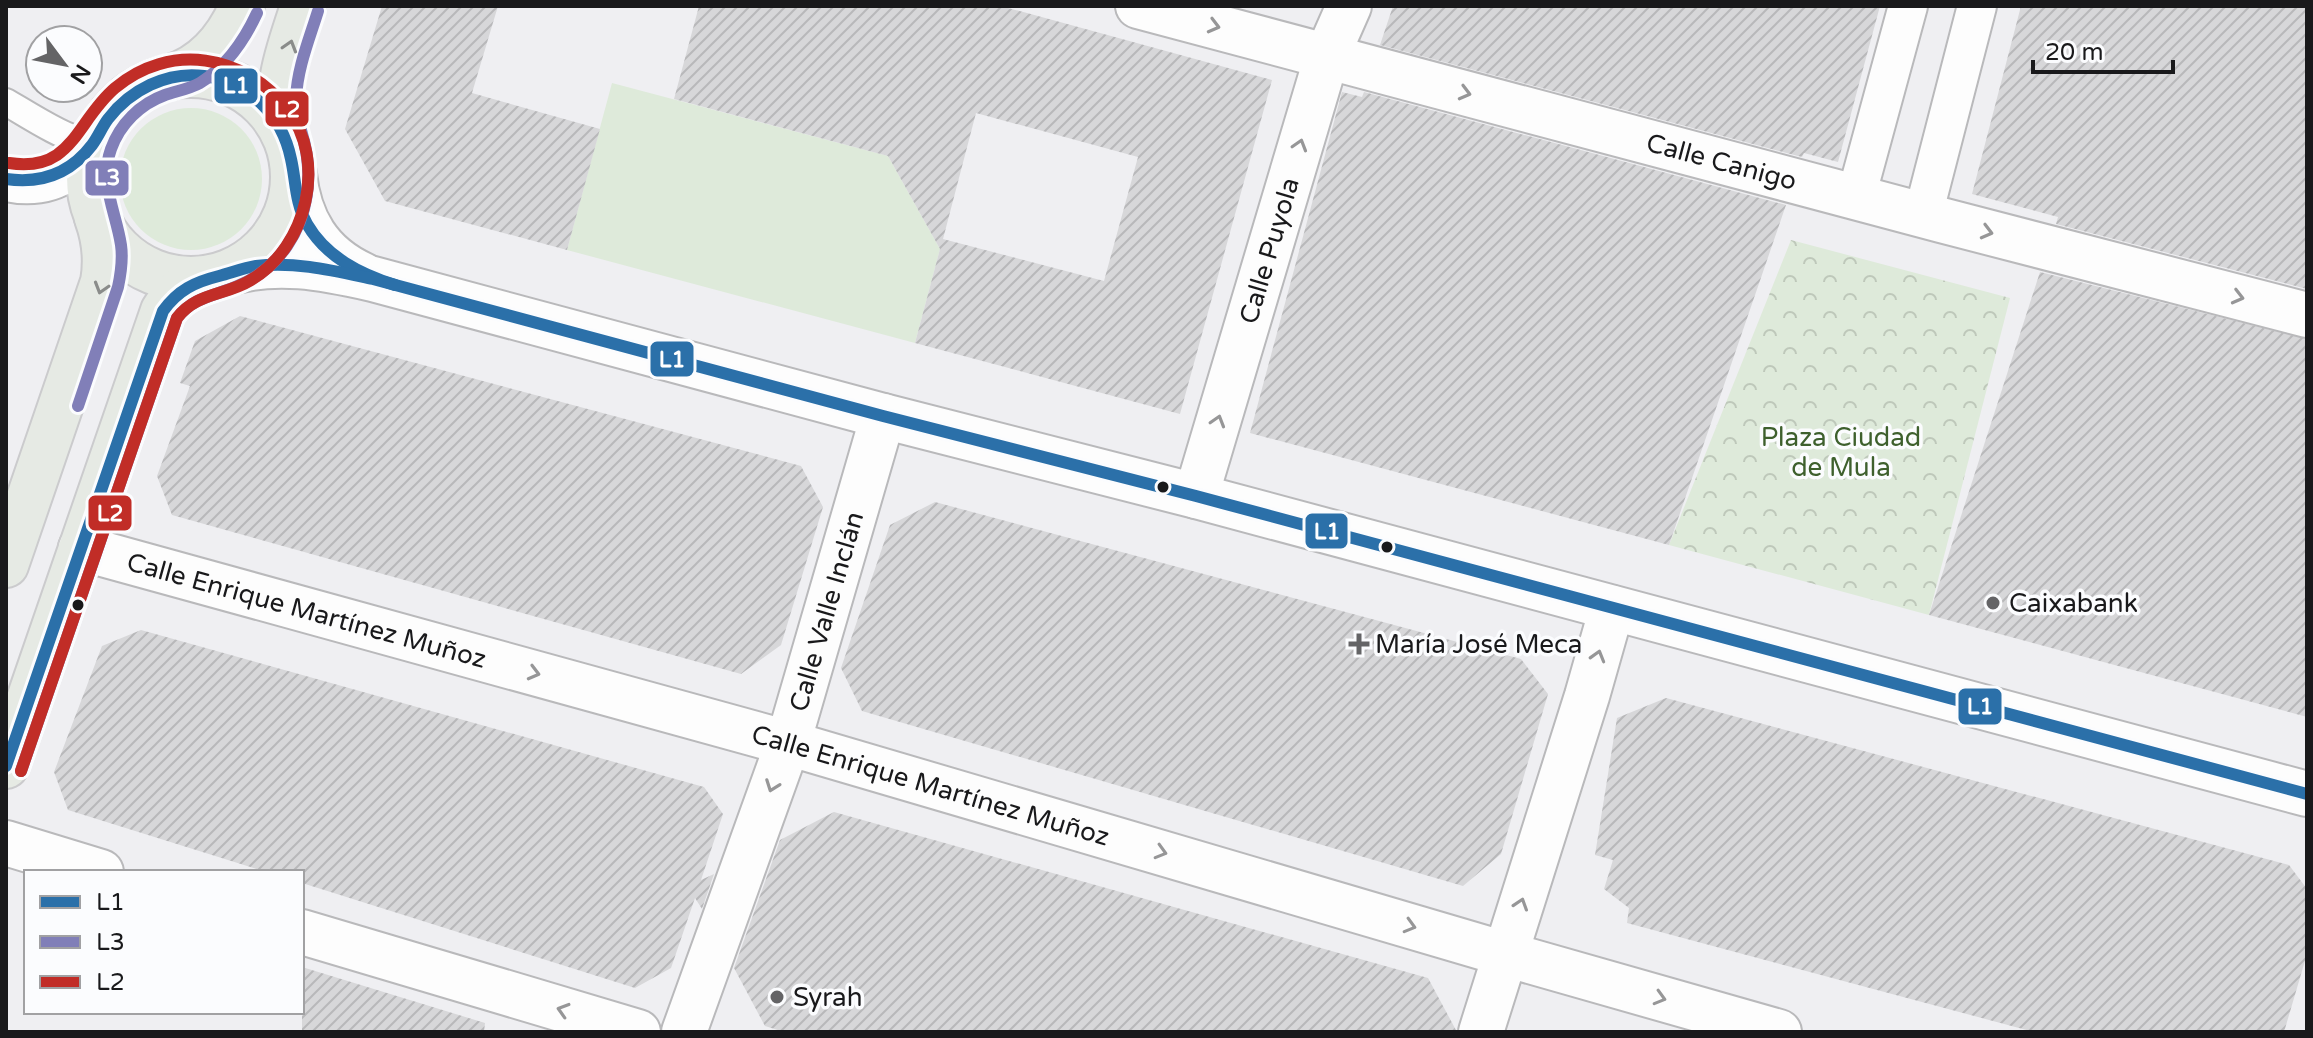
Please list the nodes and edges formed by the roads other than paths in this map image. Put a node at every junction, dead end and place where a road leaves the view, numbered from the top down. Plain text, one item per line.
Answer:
1 (242, 6) edge
2 (303, 6) edge
3 (1138, 6) edge
4 (1349, 6) edge
5 (1908, 6) edge
6 (1977, 6) edge
7 (1327, 56) junction
8 (171, 77) junction
9 (6, 102) edge
10 (103, 126) junction
11 (291, 158) junction
12 (6, 179) edge
13 (1856, 197) junction
14 (95, 212) junction
15 (1923, 215) junction
16 (217, 276) junction
17 (373, 279) junction
18 (2307, 315) edge
19 (883, 416) junction
20 (1196, 496) junction
21 (10, 539) edge
22 (81, 548) junction
23 (1612, 608) junction
24 (788, 743) junction
25 (6, 766) edge
26 (2307, 794) edge
27 (6, 843) edge
28 (94, 870) edge
29 (304, 933) edge
30 (1505, 954) junction
31 (638, 1032) edge
32 (684, 1032) edge
33 (1481, 1032) edge
34 (1779, 1032) edge

1 - 8 main road
11 -> 2 main road
3 -> 7 street, Calle Canigo
4 - 7 street, Calle Puyola
5 - 13 street
6 - 15 street
7 -> 13 street, Calle Canigo
20 -> 7 street, Calle Puyola
8 - 10 main road
8 - 11 main road
9 - 10 lane
10 - 12 street
10 - 14 main road
11 - 16 main road
11 - 17 street
13 - 15 street, Calle Canigo
14 - 16 main road
14 -> 21 main road
15 -> 18 street, Calle Canigo
16 - 17 street
16 - 22 main road
17 - 19 street
19 - 20 street
19 - 24 street, Calle Valle Inclán
20 - 23 street
22 -> 24 street, Calle Enrique Martínez Muñoz
22 - 25 main road
23 - 26 street
30 -> 23 street
24 -> 30 street, Calle Enrique Martínez Muñoz
24 -> 32 street, Calle Valle Inclán
27 - 28 street
31 -> 29 street
30 - 33 street
30 -> 34 street, Calle Enrique Martínez Muñoz

